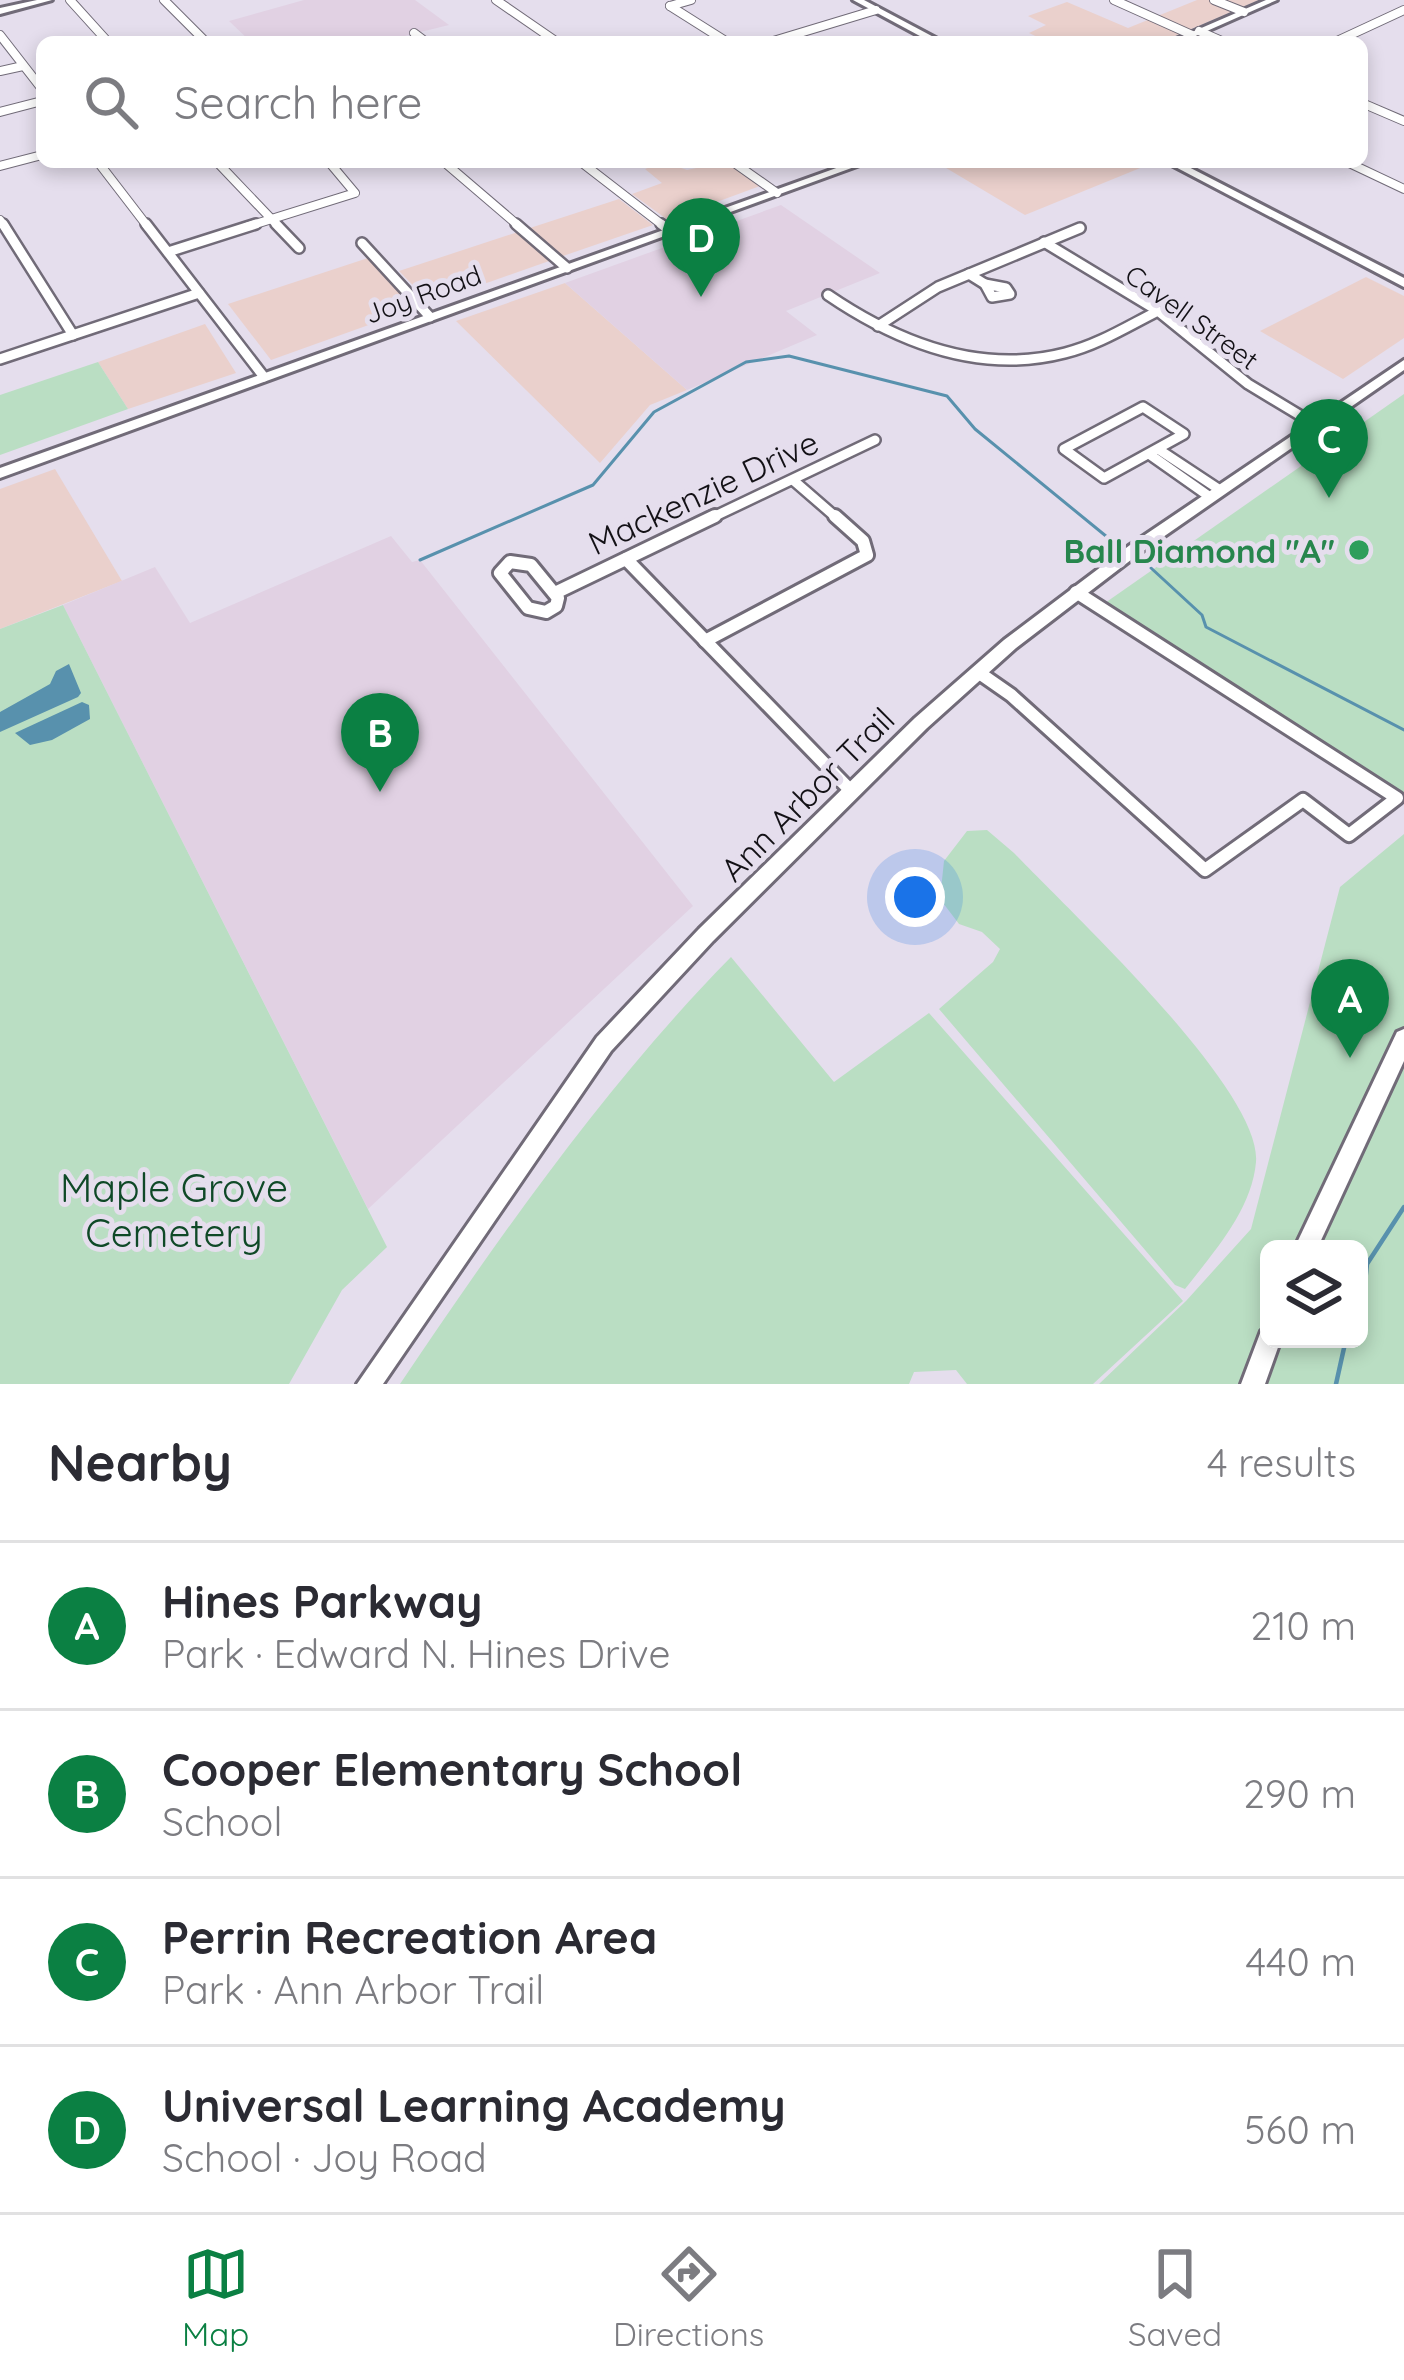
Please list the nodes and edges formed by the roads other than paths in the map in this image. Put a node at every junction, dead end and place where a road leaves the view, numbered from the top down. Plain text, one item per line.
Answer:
1 (48, 0) edge
2 (70, 0) edge
3 (164, 0) edge
4 (496, 0) edge
5 (691, 0) edge
6 (857, 0) edge
7 (1114, 0) edge
8 (1214, 0) edge
9 (1273, 0) edge
10 (876, 10) junction
11 (1404, 10) edge
12 (0, 11) edge
13 (1244, 13) junction
14 (414, 33) dead end
15 (1196, 33) junction
16 (0, 35) edge
17 (103, 36) edge
18 (200, 36) edge
19 (418, 36) edge
20 (548, 36) edge
21 (718, 36) edge
22 (790, 36) edge
23 (926, 36) edge
24 (1189, 36) edge
25 (1205, 36) edge
26 (1348, 36) edge
27 (23, 65) junction
28 (0, 71) edge
29 (36, 81) edge
30 (36, 103) edge
31 (1368, 106) edge
32 (0, 112) edge
33 (1404, 121) edge
34 (36, 157) edge
35 (0, 166) edge
36 (103, 168) edge
37 (222, 168) edge
38 (336, 168) edge
39 (451, 168) edge
40 (589, 168) edge
41 (742, 168) edge
42 (846, 168) edge
43 (1183, 168) edge
44 (1360, 168) edge
45 (1404, 189) edge
46 (777, 193) junction
47 (0, 220) edge
48 (269, 221) junction
49 (1080, 228) dead end
50 (670, 231) junction
51 (1044, 242) junction
52 (362, 243) dead end
53 (298, 248) dead end
54 (168, 252) junction
55 (567, 268) junction
56 (969, 274) junction
57 (1404, 283) edge
58 (986, 284) dead end
59 (199, 293) junction
60 (828, 295) dead end
61 (1158, 311) junction
62 (430, 317) junction
63 (878, 326) junction
64 (73, 335) junction
65 (0, 359) edge
66 (1404, 364) edge
67 (264, 377) junction
68 (1316, 425) junction
69 (874, 440) dead end
70 (1154, 452) junction
71 (0, 472) edge
72 (793, 480) junction
73 (1215, 494) junction
74 (626, 559) junction
75 (555, 592) junction
76 (1076, 592) junction
77 (705, 641) junction
78 (978, 672) junction
79 (852, 792) junction
80 (1404, 1039) edge
81 (1309, 1240) edge
82 (1266, 1348) edge
83 (368, 1384) edge
84 (1253, 1384) edge

1 - 12 main road
2 - 17 street
3 - 18 street
4 - 20 street
5 - 21 street
6 - 10 main road
7 - 15 street
8 - 13 street
9 - 13 main road
10 - 22 street
10 - 23 main road
11 - 26 street
13 - 15 main road
14 - 19 street
15 - 24 main road
15 - 25 street
16 - 27 street
27 - 28 street
27 - 29 street
30 - 32 street
31 - 33 street
34 - 35 street
36 - 54 street
37 - 48 street
38 - 48 street
39 - 55 street
40 - 50 street
41 - 46 street
42 - 46 main road, Joy Road
43 - 57 main road
44 - 45 street
46 - 50 main road, Joy Road
47 - 64 street
48 - 53 street
48 - 54 street
49 - 51 street
50 - 55 main road, Joy Road
51 - 56 street
51 - 61 street, Cavell Street
52 - 62 street
54 - 59 street
55 - 62 main road, Joy Road
56 - 58 street
56 - 63 street
59 - 64 street
59 - 67 street
60 - 63 street
61 - 63 street
61 - 68 street, Cavell Street
62 - 67 main road, Joy Road
64 - 65 street
66 - 68 main road, Ann Arbor Trail
67 - 71 main road, Joy Road
68 - 73 main road, Ann Arbor Trail
69 - 72 street, Mackenzie Drive
70 - 70 street
70 - 73 street
72 - 74 street, Mackenzie Drive
72 - 77 street
73 - 76 main road, Ann Arbor Trail
74 - 75 street, Mackenzie Drive
74 - 77 street
75 - 75 street, Mackenzie Drive
76 - 78 main road, Ann Arbor Trail
76 - 78 street
77 - 79 street
78 - 79 main road, Ann Arbor Trail
79 - 83 main road, Ann Arbor Trail
80 - 81 main road
82 - 84 main road

